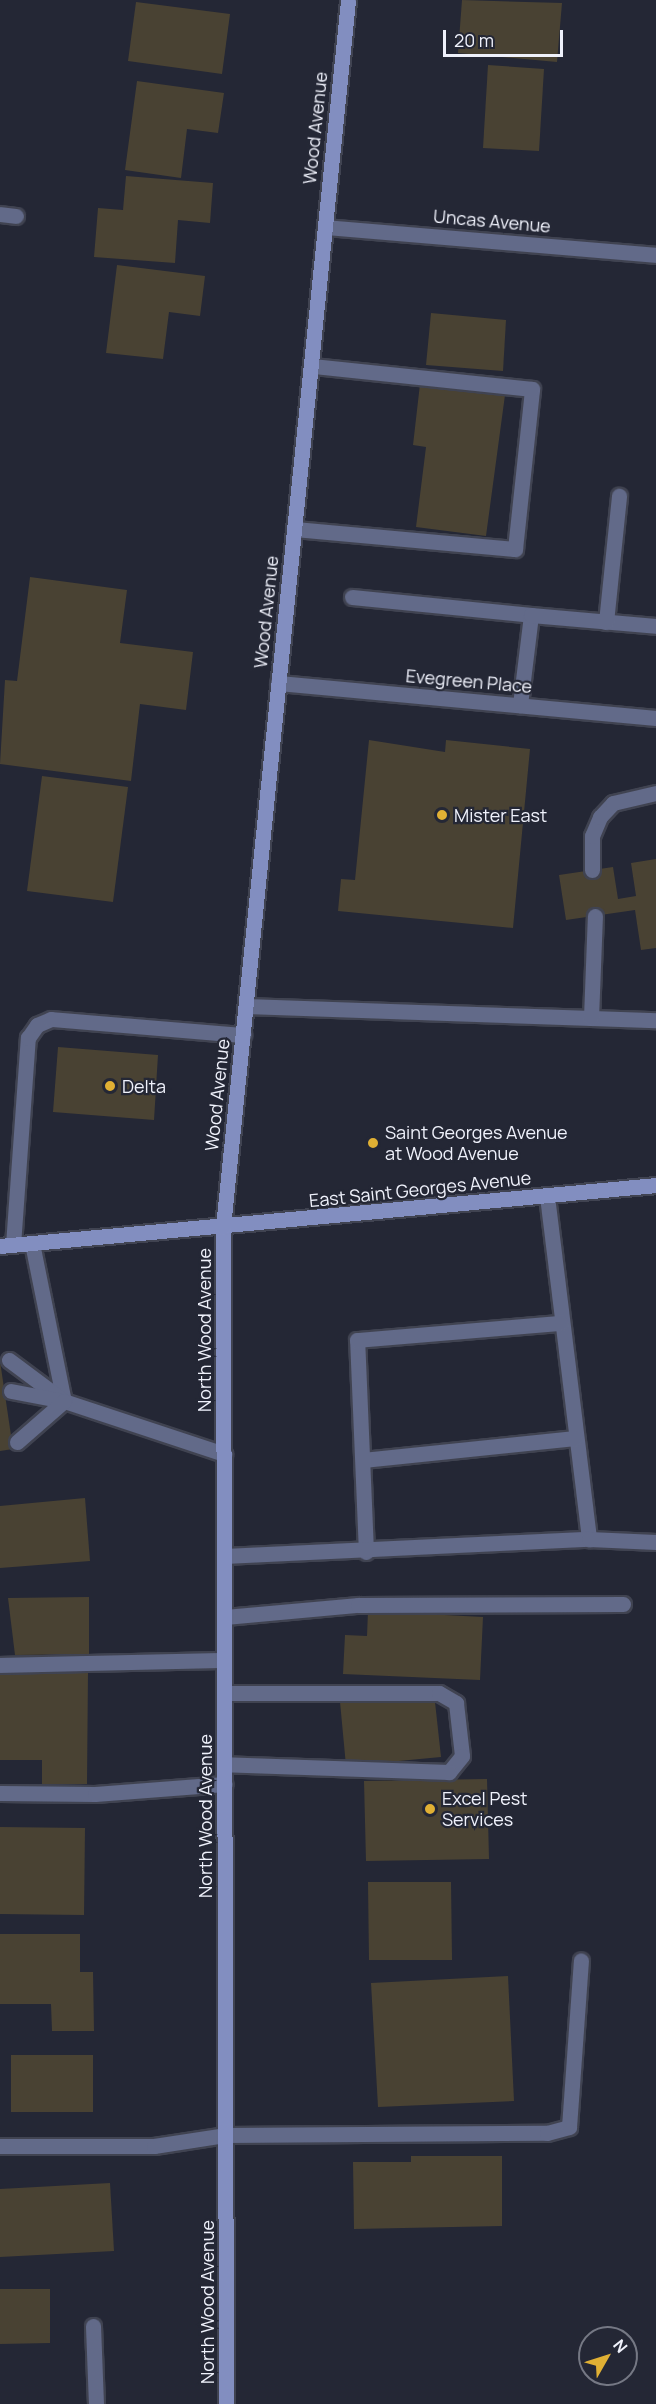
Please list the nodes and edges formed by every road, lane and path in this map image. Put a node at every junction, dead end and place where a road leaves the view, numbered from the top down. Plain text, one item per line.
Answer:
1 (348, 0) edge
2 (0, 214) edge
3 (16, 216) dead end
4 (325, 227) junction
5 (656, 255) edge
6 (312, 366) junction
7 (619, 496) dead end
8 (294, 529) junction
9 (352, 597) dead end
10 (531, 615) junction
11 (606, 622) junction
12 (656, 626) edge
13 (278, 683) junction
14 (520, 705) junction
15 (656, 718) edge
16 (656, 793) edge
17 (592, 870) dead end
18 (595, 916) dead end
19 (246, 1006) junction
20 (591, 1018) junction
21 (656, 1020) edge
22 (243, 1035) junction
23 (656, 1185) edge
24 (548, 1196) junction
25 (223, 1227) junction
26 (32, 1243) junction
27 (7, 1245) edge
28 (560, 1323) junction
29 (9, 1360) dead end
30 (11, 1391) dead end
31 (64, 1401) junction
32 (575, 1438) junction
33 (17, 1442) dead end
34 (224, 1454) junction
35 (363, 1460) junction
36 (589, 1539) junction
37 (656, 1542) edge
38 (366, 1552) junction
39 (224, 1556) junction
40 (623, 1604) dead end
41 (225, 1617) junction
42 (225, 1660) junction
43 (0, 1665) edge
44 (224, 1693) junction
45 (225, 1764) junction
46 (225, 1784) junction
47 (0, 1793) edge
48 (581, 1960) dead end
49 (226, 2135) junction
50 (0, 2146) edge
51 (93, 2326) dead end
52 (96, 2404) edge
53 (226, 2404) edge

1 - 4 main road, Wood Avenue
2 - 3 street
4 - 5 street, Uncas Avenue
4 - 6 main road, Wood Avenue
6 - 8 main road, Wood Avenue
6 - 8 street
7 - 11 street
8 - 13 main road, Wood Avenue
9 - 10 street
10 - 11 street
10 - 14 street
11 - 12 street
13 - 14 street, Evegreen Place
13 - 19 main road, Wood Avenue
14 - 15 street, Evegreen Place
16 - 17 street
18 - 20 street
19 - 20 street
19 - 22 main road, Wood Avenue
20 - 21 street
22 - 25 main road, Wood Avenue
22 - 27 street
23 - 24 main road, East Saint Georges Avenue
24 - 25 main road, East Saint Georges Avenue
24 - 28 street
25 - 26 main road, East Saint Georges Avenue
25 - 34 main road, North Wood Avenue
26 - 27 main road, East Saint Georges Avenue
26 - 31 street
28 - 32 street
28 - 35 street
29 - 31 street
30 - 31 street
31 - 33 street
31 - 34 street
32 - 35 street
32 - 36 street
34 - 39 main road, North Wood Avenue
35 - 38 street
36 - 37 street
36 - 38 street
38 - 39 street
39 - 41 main road, North Wood Avenue
40 - 41 street
41 - 42 main road, North Wood Avenue
42 - 43 street
42 - 44 main road, North Wood Avenue
44 - 45 main road, North Wood Avenue
44 - 45 street
45 - 46 main road, North Wood Avenue
46 - 47 street
46 - 49 main road, North Wood Avenue
48 - 49 street
49 - 50 street
49 - 53 main road, North Wood Avenue
51 - 52 street

